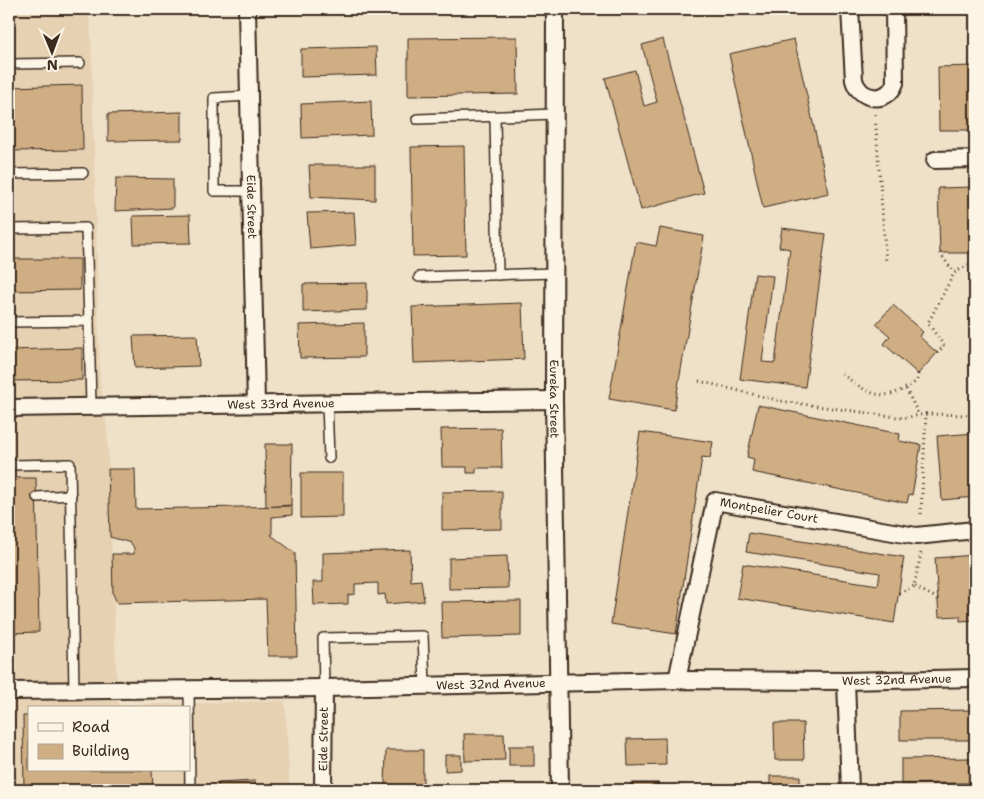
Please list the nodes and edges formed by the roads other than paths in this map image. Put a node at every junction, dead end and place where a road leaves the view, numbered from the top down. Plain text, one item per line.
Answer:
1 (247, 9) edge
2 (555, 9) edge
3 (850, 9) edge
4 (894, 9) edge
5 (80, 63) dead end
6 (9, 64) edge
7 (249, 96) junction
8 (555, 114) junction
9 (495, 117) junction
10 (417, 119) dead end
11 (975, 159) edge
12 (935, 160) dead end
13 (83, 173) dead end
14 (9, 174) edge
15 (251, 191) junction
16 (9, 229) edge
17 (554, 273) junction
18 (498, 275) junction
19 (418, 277) dead end
20 (89, 321) junction
21 (9, 322) edge
22 (554, 400) junction
23 (327, 403) junction
24 (256, 404) junction
25 (91, 406) junction
26 (9, 408) edge
27 (328, 458) dead end
28 (9, 465) edge
29 (71, 495) junction
30 (37, 496) dead end
31 (975, 530) edge
32 (975, 678) edge
33 (677, 680) junction
34 (846, 681) junction
35 (558, 682) junction
36 (424, 684) junction
37 (189, 688) junction
38 (324, 688) junction
39 (74, 690) junction
40 (9, 691) edge
41 (189, 706) edge
42 (190, 772) edge
43 (190, 790) edge
44 (323, 790) edge
45 (560, 790) edge
46 (850, 790) edge

1 - 7 street, Eide Street
2 - 8 street, Eureka Street
3 - 4 street
5 - 6 lane
7 - 15 street, Eide Street
7 - 15 lane
8 - 9 lane
8 - 17 street, Eureka Street
9 - 10 lane
9 - 18 lane
11 - 12 street
13 - 14 lane
15 - 24 street, Eide Street
16 - 20 lane
17 - 18 lane
17 - 22 street, Eureka Street
18 - 19 lane
20 - 21 lane
20 - 25 lane
22 - 23 street, West 33rd Avenue
22 - 35 street, Eureka Street
23 - 24 street, West 33rd Avenue
23 - 27 lane
24 - 25 street, West 33rd Avenue
25 - 26 street, West 33rd Avenue
28 - 29 lane
29 - 30 lane
29 - 39 lane
31 - 33 street, Montpelier Court
32 - 34 street, West 32nd Avenue
33 - 34 street, West 32nd Avenue
33 - 35 street, West 32nd Avenue
34 - 46 street
35 - 36 street, West 32nd Avenue
35 - 45 street, Eureka Street
36 - 38 street, West 32nd Avenue
36 - 38 lane
37 - 38 street, West 32nd Avenue
37 - 39 street, West 32nd Avenue
37 - 41 lane
38 - 44 street, Eide Street
39 - 40 street, West 32nd Avenue
42 - 43 lane

